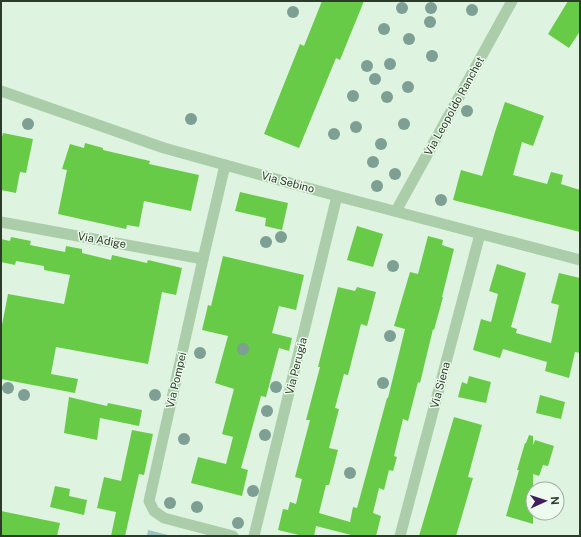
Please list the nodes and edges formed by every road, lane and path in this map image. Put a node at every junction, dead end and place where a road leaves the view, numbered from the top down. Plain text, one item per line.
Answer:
1 (512, 1) edge
2 (1, 91) edge
3 (225, 165) junction
4 (337, 196) junction
5 (396, 211) junction
6 (1, 222) edge
7 (480, 234) junction
8 (203, 258) junction
9 (580, 260) edge
10 (234, 536) edge
11 (254, 536) edge
12 (400, 536) edge

1 - 5 street, Via Leopoldo Ranchet
2 - 3 street, Via Sebino
3 - 4 street, Via Sebino
3 - 8 street, Via Pompei
4 - 5 street, Via Sebino
4 - 11 street, Via Perugia
5 - 7 street, Via Sebino
6 - 8 street, Via Adige
7 - 9 street, Via Sebino
7 - 12 street, Via Siena
8 - 10 street, Via Pompei

